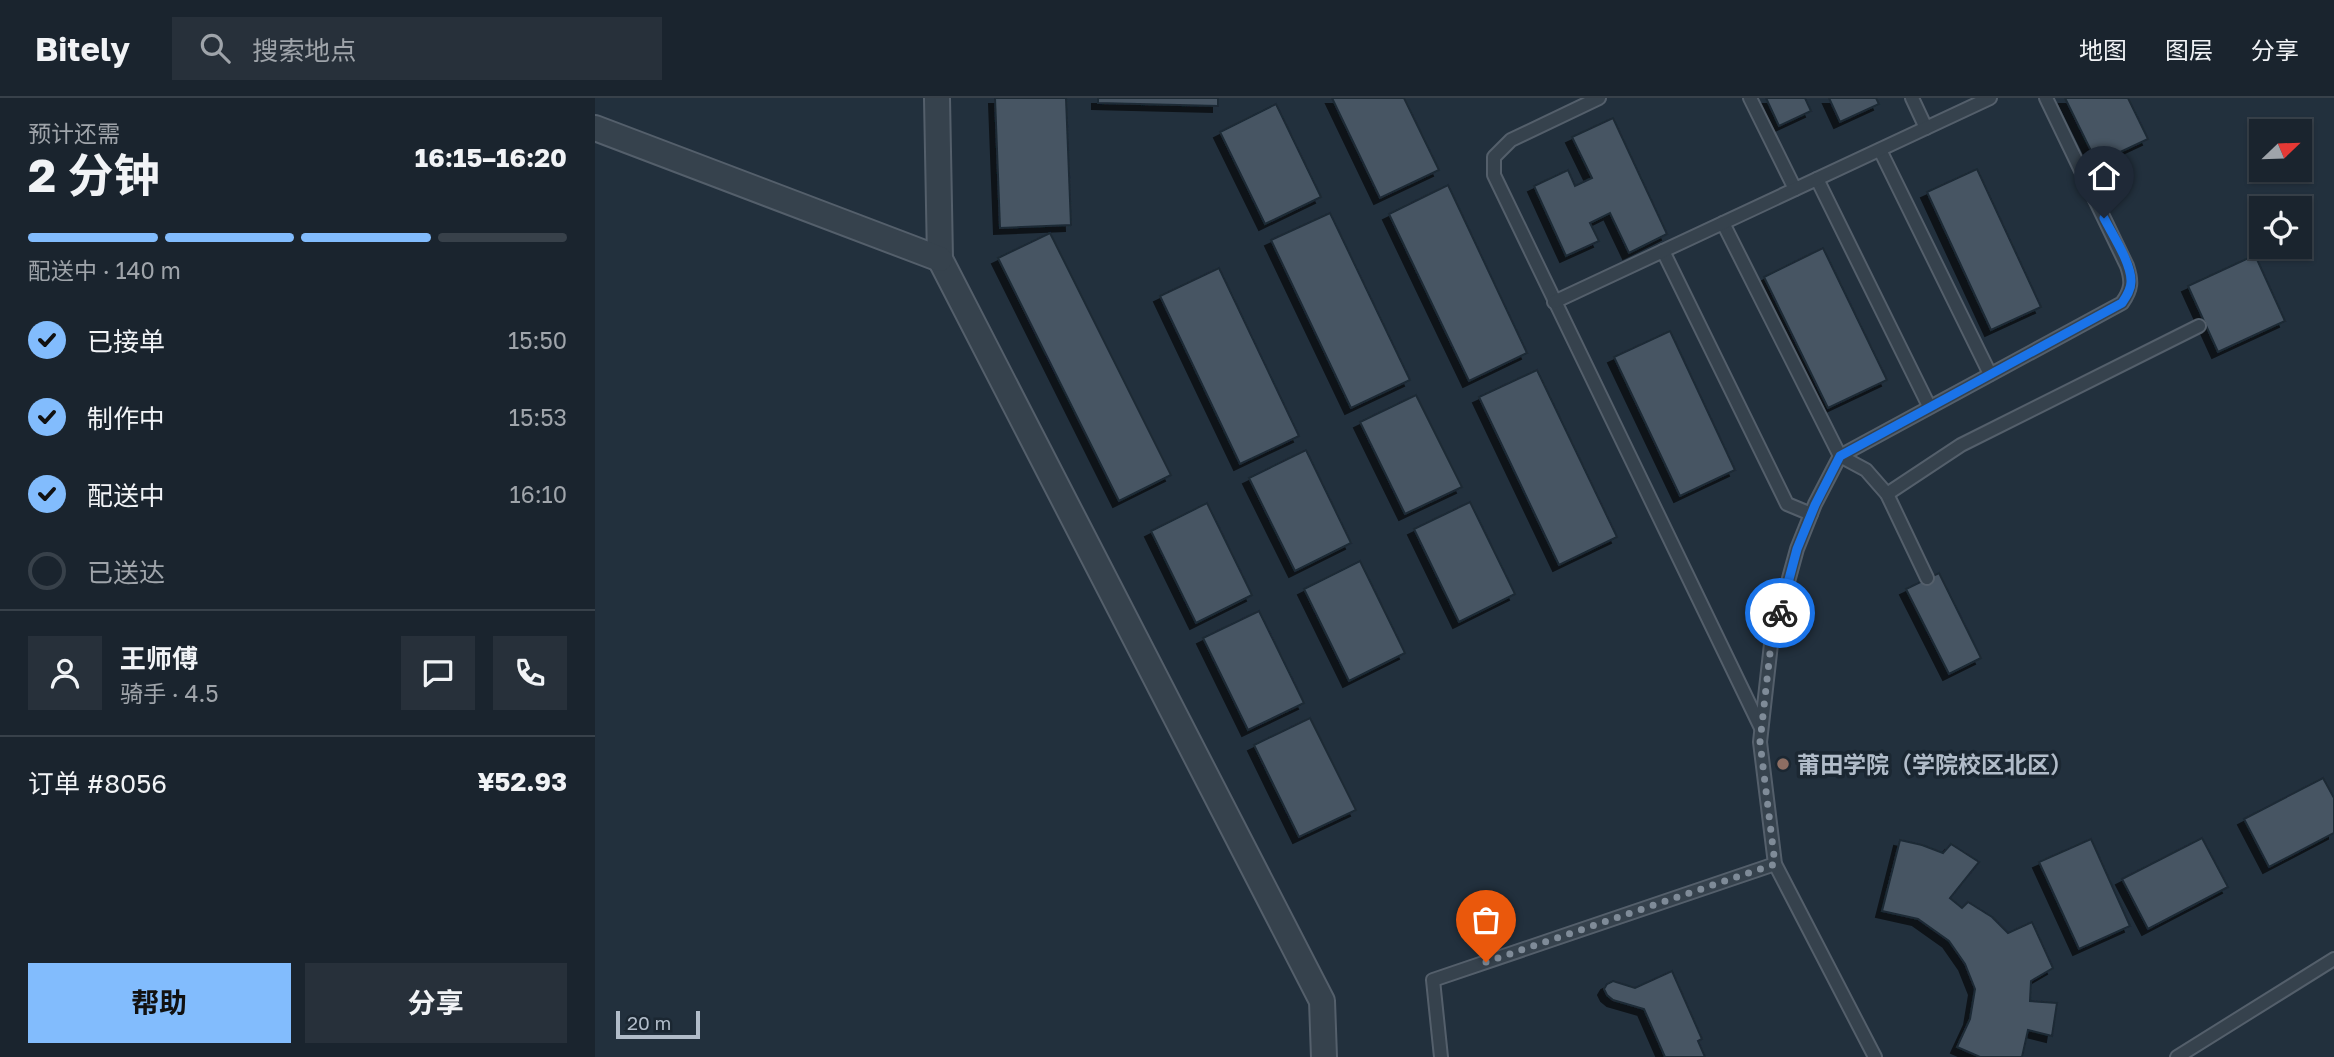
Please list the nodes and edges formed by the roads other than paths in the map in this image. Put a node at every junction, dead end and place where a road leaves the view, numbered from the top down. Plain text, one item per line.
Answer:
1 (937, 98) edge
2 (1599, 98) edge
3 (1750, 98) edge
4 (1912, 98) edge
5 (1990, 98) edge
6 (2046, 98) edge
7 (595, 128) edge
8 (1926, 128) junction
9 (1880, 150) junction
10 (1817, 179) junction
11 (1795, 189) junction
12 (1723, 223) junction
13 (1663, 251) junction
14 (940, 258) junction
15 (1553, 302) junction
16 (2199, 326) dead end
17 (1990, 374) junction
18 (1929, 406) junction
19 (1840, 456) junction
20 (1887, 494) junction
21 (1811, 514) junction
22 (1927, 578) dead end
23 (1761, 728) junction
24 (1775, 864) junction
25 (2334, 959) edge
26 (1324, 1057) edge
27 (1441, 1057) edge
28 (1875, 1057) edge
29 (2177, 1057) edge

1 - 14 street
2 - 15 lane
3 - 11 lane
4 - 8 lane
5 - 8 lane
6 - 17 lane
7 - 14 street
8 - 9 lane
9 - 10 lane
9 - 17 lane
10 - 11 lane
10 - 18 lane
11 - 12 lane
12 - 13 lane
12 - 19 lane
13 - 15 lane
13 - 21 lane
14 - 26 street
15 - 23 lane
16 - 20 lane
17 - 18 lane
18 - 19 lane
19 - 20 lane
19 - 21 lane
20 - 22 lane
21 - 23 lane
23 - 24 lane
24 - 27 lane
24 - 28 lane
25 - 29 lane

